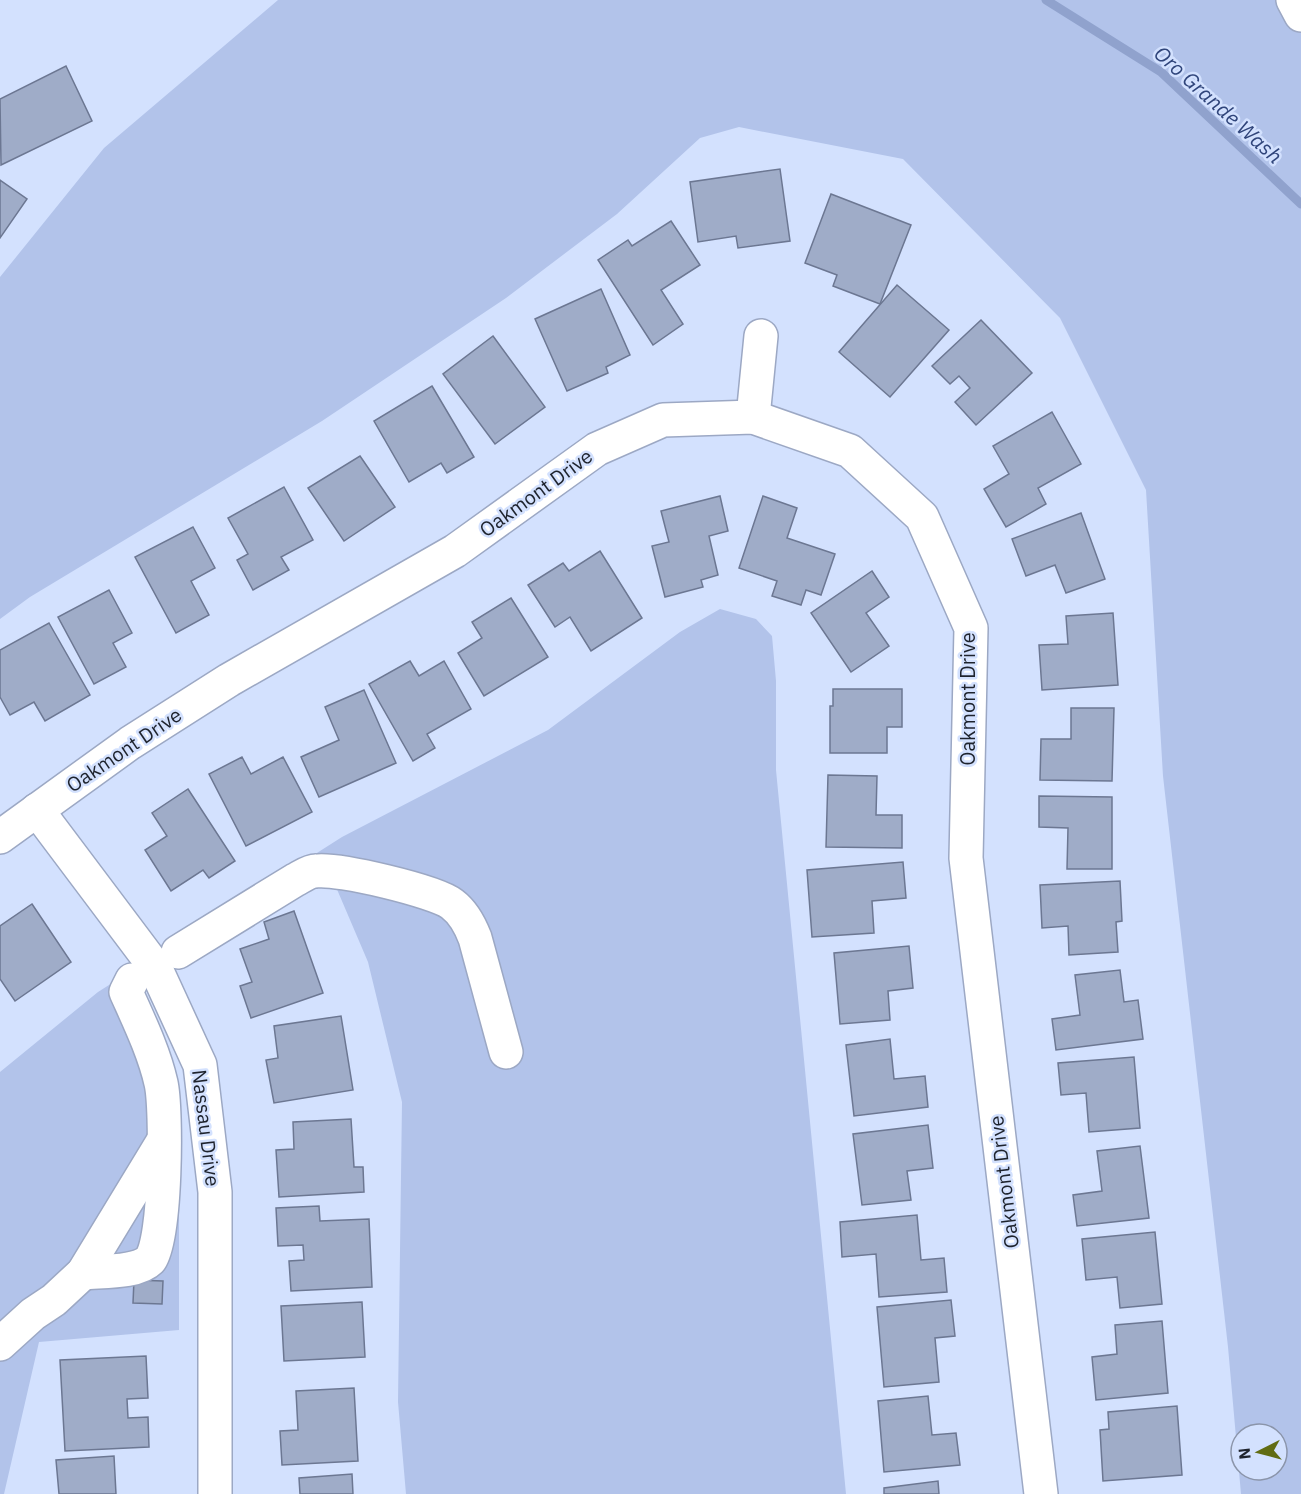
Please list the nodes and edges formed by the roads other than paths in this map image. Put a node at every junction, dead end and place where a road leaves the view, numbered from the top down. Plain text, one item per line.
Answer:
1 (1293, 0) edge
2 (1301, 15) edge
3 (760, 336) dead end
4 (753, 417) junction
5 (37, 810) junction
6 (0, 837) edge
7 (178, 952) dead end
8 (132, 980) dead end
9 (506, 1052) dead end
10 (165, 1138) junction
11 (84, 1273) junction
12 (0, 1344) edge
13 (215, 1494) edge
14 (1041, 1494) edge

1 - 2 street
3 - 4 street
4 - 5 street, Oakmont Drive
4 - 14 street, Oakmont Drive
5 - 6 street, Oakmont Drive
5 - 13 street, Nassau Drive
7 - 9 street
8 - 10 street
10 - 11 street
10 - 11 street
11 - 12 street

